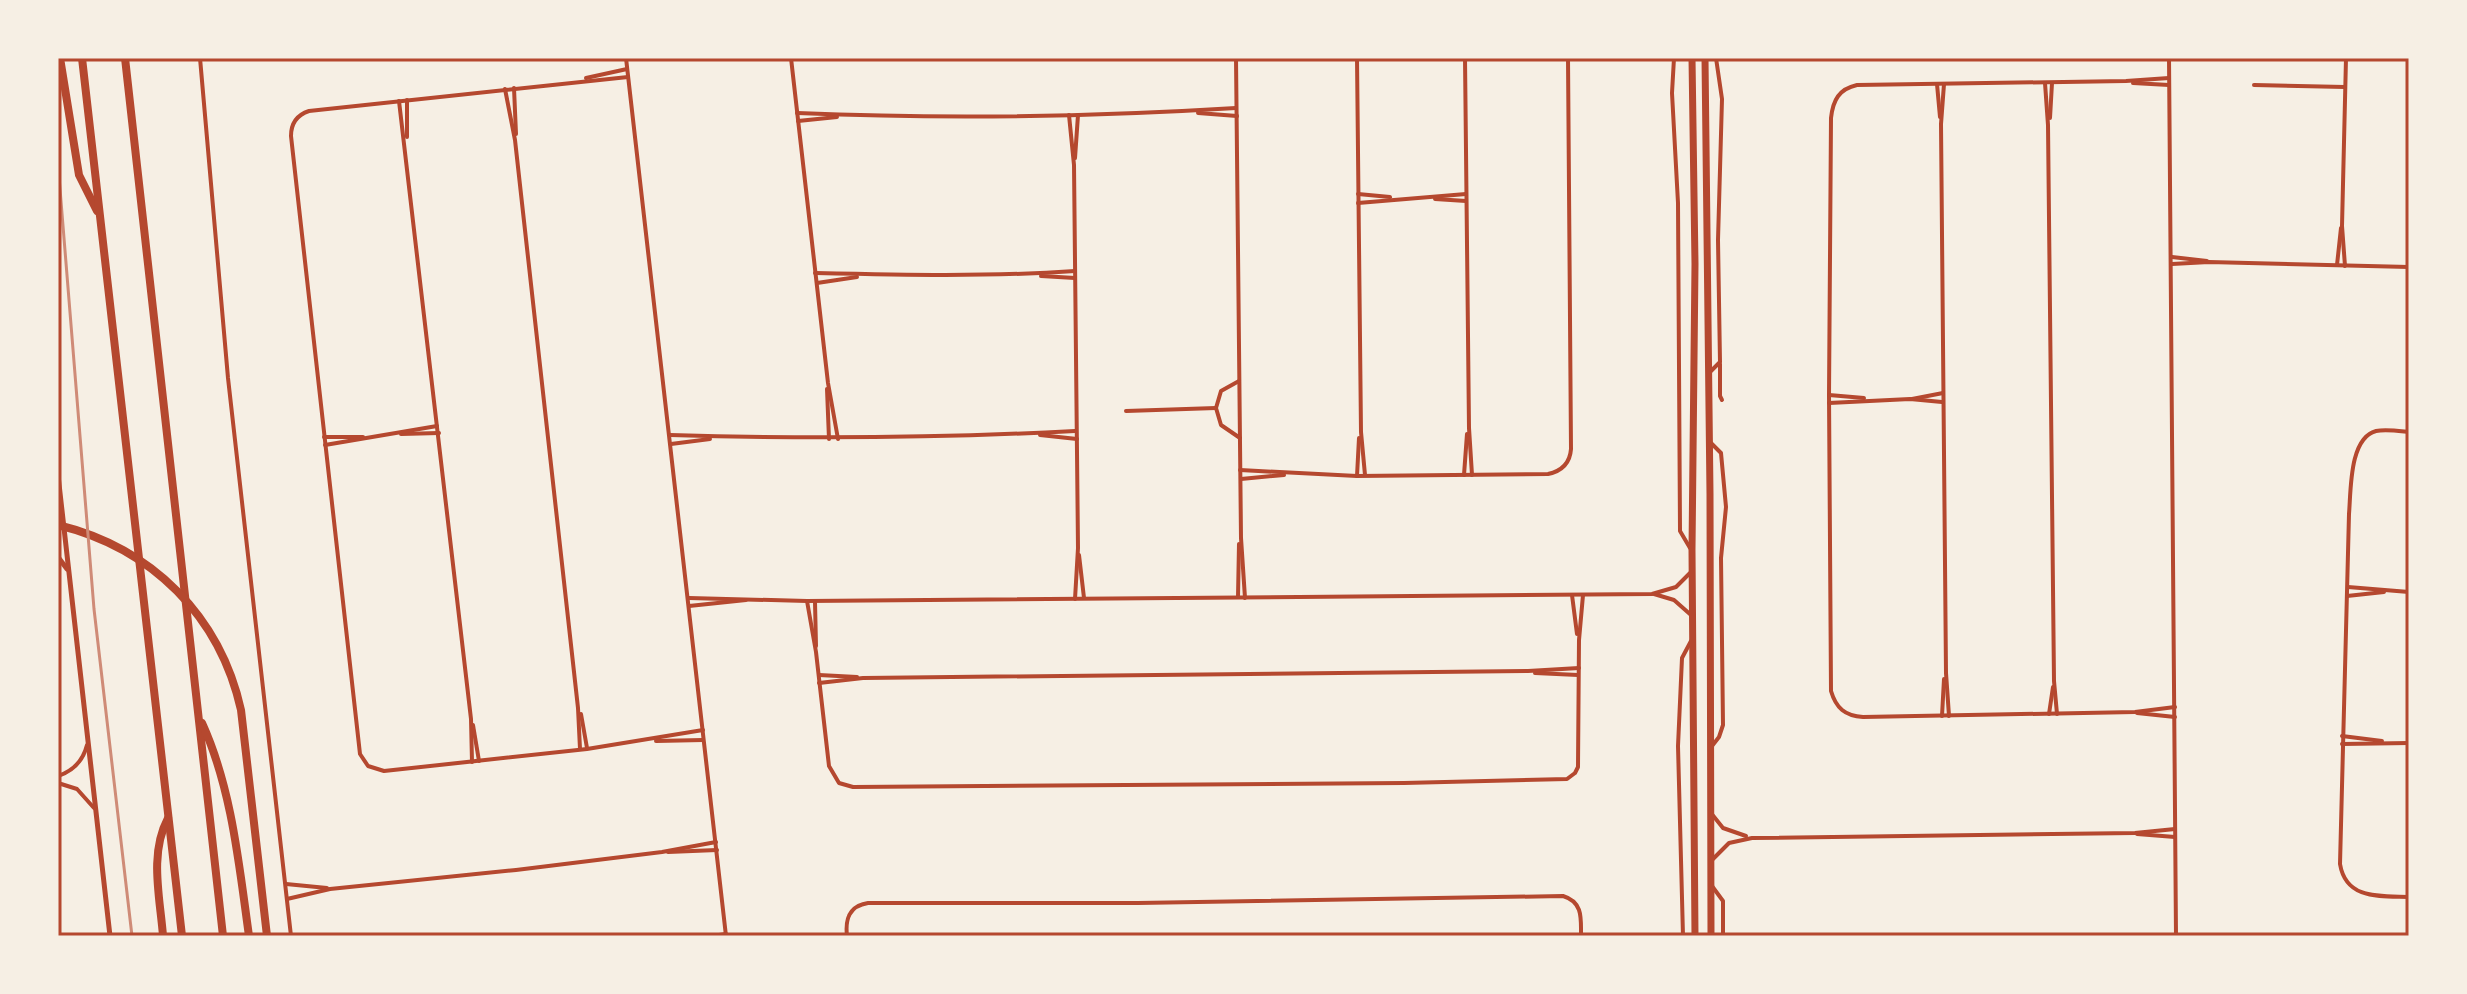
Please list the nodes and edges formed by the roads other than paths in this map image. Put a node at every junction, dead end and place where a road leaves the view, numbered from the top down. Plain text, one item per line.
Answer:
1 (60, 58) edge
2 (82, 58) edge
3 (125, 58) edge
4 (200, 58) edge
5 (626, 58) edge
6 (791, 58) edge
7 (1236, 58) edge
8 (1357, 58) edge
9 (1465, 58) edge
10 (1568, 58) edge
11 (1674, 58) edge
12 (1692, 58) edge
13 (1705, 58) edge
14 (1716, 58) edge
15 (2169, 58) edge
16 (2346, 58) edge
17 (627, 69) junction
18 (628, 77) junction
19 (2169, 78) junction
20 (580, 80) junction
21 (2126, 81) junction
22 (2052, 82) junction
23 (2045, 83) junction
24 (1937, 84) junction
25 (1944, 84) junction
26 (2169, 85) junction
27 (2254, 85) dead end
28 (2345, 87) junction
29 (514, 88) junction
30 (505, 89) junction
31 (407, 100) junction
32 (399, 101) junction
33 (1236, 108) junction
34 (1192, 111) junction
35 (797, 113) junction
36 (1078, 114) junction
37 (843, 115) junction
38 (1069, 115) junction
39 (1237, 116) junction
40 (798, 121) junction
41 (1941, 124) junction
42 (2048, 125) junction
43 (515, 140) junction
44 (406, 144) junction
45 (1074, 165) junction
46 (1358, 194) junction
47 (1466, 194) junction
48 (1428, 198) junction
49 (1396, 199) junction
50 (1467, 201) junction
51 (1358, 203) junction
52 (99, 215) junction
53 (2342, 226) junction
54 (2172, 257) junction
55 (2209, 262) junction
56 (2172, 264) junction
57 (2337, 265) junction
58 (2345, 266) junction
59 (2409, 267) edge
60 (1075, 271) junction
61 (815, 273) junction
62 (1035, 275) junction
63 (864, 276) junction
64 (1075, 278) junction
65 (817, 283) junction
66 (1720, 362) junction
67 (1707, 375) junction
68 (1239, 381) junction
69 (828, 383) junction
70 (1943, 393) junction
71 (1829, 395) junction
72 (1870, 399) junction
73 (1910, 399) junction
74 (1722, 400) dead end
75 (1829, 403) junction
76 (1943, 403) junction
77 (1216, 408) junction
78 (1126, 411) dead end
79 (438, 426) junction
80 (1469, 428) junction
81 (1077, 431) junction
82 (1361, 432) junction
83 (2409, 432) edge
84 (439, 433) junction
85 (395, 434) junction
86 (1034, 434) junction
87 (670, 435) junction
88 (324, 437) junction
89 (369, 438) junction
90 (716, 438) junction
91 (1240, 438) junction
92 (829, 439) junction
93 (838, 439) junction
94 (1077, 439) junction
95 (1708, 441) junction
96 (671, 444) junction
97 (325, 445) junction
98 (1240, 470) junction
99 (1290, 474) junction
100 (58, 475) edge
101 (1464, 475) junction
102 (1472, 475) junction
103 (1357, 476) junction
104 (1365, 476) junction
105 (1240, 479) junction
106 (58, 525) edge
107 (1241, 538) junction
108 (1078, 548) junction
109 (1692, 550) junction
110 (58, 557) edge
111 (68, 570) junction
112 (1692, 571) junction
113 (2347, 587) junction
114 (2386, 592) junction
115 (2409, 592) edge
116 (1652, 594) junction
117 (1572, 595) junction
118 (1583, 595) junction
119 (2347, 596) junction
120 (1238, 597) junction
121 (689, 598) junction
122 (1245, 598) junction
123 (752, 599) junction
124 (1075, 599) junction
125 (1084, 599) junction
126 (807, 601) junction
127 (815, 601) junction
128 (689, 606) junction
129 (1692, 617) junction
130 (1692, 639) junction
131 (1579, 640) junction
132 (816, 652) junction
133 (1579, 668) junction
134 (1528, 671) junction
135 (1946, 673) junction
136 (819, 675) junction
137 (1579, 675) junction
138 (863, 678) junction
139 (2054, 681) junction
140 (819, 683) junction
141 (2175, 707) junction
142 (578, 708) junction
143 (2135, 712) junction
144 (198, 713) junction
145 (2049, 714) junction
146 (2057, 714) junction
147 (1942, 716) junction
148 (1949, 716) junction
149 (2175, 717) junction
150 (471, 719) junction
151 (703, 730) junction
152 (2342, 736) junction
153 (87, 739) junction
154 (649, 740) junction
155 (704, 740) junction
156 (2385, 742) junction
157 (2409, 743) edge
158 (2342, 744) junction
159 (1710, 747) junction
160 (587, 749) junction
161 (580, 750) junction
162 (479, 761) junction
163 (472, 762) junction
164 (58, 776) edge
165 (58, 783) edge
166 (96, 811) junction
167 (1710, 811) junction
168 (168, 817) junction
169 (2175, 829) junction
170 (2135, 833) junction
171 (2175, 837) junction
172 (1752, 838) junction
173 (716, 842) junction
174 (717, 850) junction
175 (662, 852) junction
176 (1711, 862) junction
177 (286, 884) junction
178 (1711, 884) junction
179 (330, 889) junction
180 (2409, 897) edge
181 (287, 899) junction
182 (267, 935) edge
183 (726, 935) edge
184 (110, 936) edge
185 (163, 936) edge
186 (182, 936) edge
187 (223, 936) edge
188 (249, 936) edge
189 (291, 936) edge
190 (712, 936) edge
191 (847, 936) edge
192 (1581, 936) edge
193 (1683, 936) edge
194 (1695, 936) edge
195 (1711, 936) edge
196 (1723, 936) edge
197 (2176, 936) edge

1 - 52 highway
2 - 52 highway
3 - 144 highway
4 - 177 street
5 - 17 street
6 - 35 street
7 - 33 street
8 - 46 street
9 - 47 street
10 - 102 street
11 - 109 street
12 - 109 main road
13 - 67 main road
14 - 66 street
15 - 19 street
16 - 28 street
17 - 18 street
17 - 20 street
18 - 20 street
18 - 87 street
19 - 21 street
19 - 26 street
20 - 29 street
21 - 22 street
21 - 26 street
22 - 23 street
22 - 42 street
23 - 25 street
23 - 42 street
24 - 25 street
24 - 41 street
24 - 71 street
25 - 41 street
26 - 54 street
27 - 28 street
28 - 53 street
29 - 30 street
29 - 43 street
30 - 31 street
30 - 43 street
31 - 32 street
31 - 44 street
32 - 44 street
32 - 88 street
33 - 34 street
33 - 39 street
34 - 36 street
34 - 39 street
35 - 37 street
35 - 40 street
36 - 38 street
36 - 45 street
37 - 38 street
37 - 40 street
38 - 45 street
39 - 68 street
40 - 61 street
41 - 70 street
42 - 139 street
43 - 142 street
44 - 79 street
45 - 60 street
46 - 49 street
46 - 51 street
47 - 48 street
47 - 50 street
48 - 49 street
48 - 50 street
49 - 51 street
50 - 80 street
51 - 82 street
52 - 168 highway
53 - 57 street
53 - 58 street
54 - 55 street
54 - 56 street
55 - 56 street
55 - 57 street
56 - 141 street
57 - 58 street
58 - 59 street
60 - 62 street
60 - 64 street
61 - 63 street
61 - 65 street
62 - 63 street
62 - 64 street
63 - 65 street
64 - 81 street
65 - 69 street
66 - 67 street
66 - 74 street
67 - 95 main road
68 - 77 street
68 - 91 street
69 - 92 street
69 - 93 street
70 - 73 street
70 - 76 street
71 - 72 street
71 - 75 street
72 - 73 street
72 - 75 street
73 - 76 street
75 - 147 street
76 - 135 street
77 - 78 street
77 - 91 street
79 - 84 street
79 - 85 street
80 - 101 street
80 - 102 street
81 - 86 street
81 - 94 street
82 - 103 street
82 - 104 street
83 - 113 street
84 - 85 street
84 - 150 street
85 - 89 street
86 - 93 street
86 - 94 street
87 - 90 street
87 - 96 street
88 - 89 street
88 - 97 street
89 - 97 street
90 - 92 street
90 - 96 street
91 - 98 street
92 - 93 street
94 - 108 street
95 - 159 main road
95 - 159 street
96 - 121 street
97 - 163 street
98 - 99 street
98 - 105 street
99 - 103 street
99 - 105 street
100 - 111 street
101 - 102 street
101 - 104 street
103 - 104 street
105 - 107 street
106 - 182 highway
107 - 120 street
107 - 122 street
108 - 124 street
108 - 125 street
109 - 112 main road
110 - 111 street
111 - 153 street
112 - 116 street
112 - 129 main road
113 - 114 street
113 - 119 street
114 - 115 street
114 - 119 street
116 - 118 street
116 - 129 street
117 - 118 street
117 - 122 street
117 - 131 street
118 - 131 street
119 - 152 street
120 - 122 street
120 - 125 street
121 - 123 street
121 - 128 street
123 - 126 street
123 - 128 street
124 - 125 street
124 - 127 street
126 - 127 street
126 - 132 street
127 - 132 street
128 - 151 street
129 - 130 main road
130 - 193 street
130 - 194 main road
131 - 133 street
132 - 136 street
133 - 134 street
133 - 137 street
134 - 137 street
134 - 138 street
135 - 147 street
135 - 148 street
136 - 138 street
136 - 140 street
137 - 140 street
138 - 140 street
139 - 145 street
139 - 146 street
141 - 143 street
141 - 149 street
142 - 160 street
142 - 161 street
143 - 146 street
143 - 149 street
144 - 187 highway
144 - 188 highway
145 - 146 street
145 - 148 street
147 - 148 street
149 - 169 street
150 - 162 street
150 - 163 street
151 - 154 street
151 - 155 street
152 - 156 street
152 - 158 street
153 - 164 street
153 - 166 street
154 - 155 street
154 - 160 street
155 - 173 street
156 - 157 street
156 - 158 street
158 - 180 street
159 - 167 main road
160 - 161 street
161 - 162 street
162 - 163 street
165 - 166 street
166 - 184 street
167 - 172 street
167 - 176 main road
168 - 185 highway
168 - 186 highway
169 - 170 street
169 - 171 street
170 - 171 street
170 - 172 street
171 - 197 street
172 - 176 street
173 - 174 street
173 - 175 street
174 - 175 street
174 - 183 street
175 - 179 street
176 - 178 main road
177 - 179 street
177 - 181 street
178 - 195 main road
178 - 196 street
179 - 181 street
181 - 189 street
183 - 190 street
191 - 192 street

